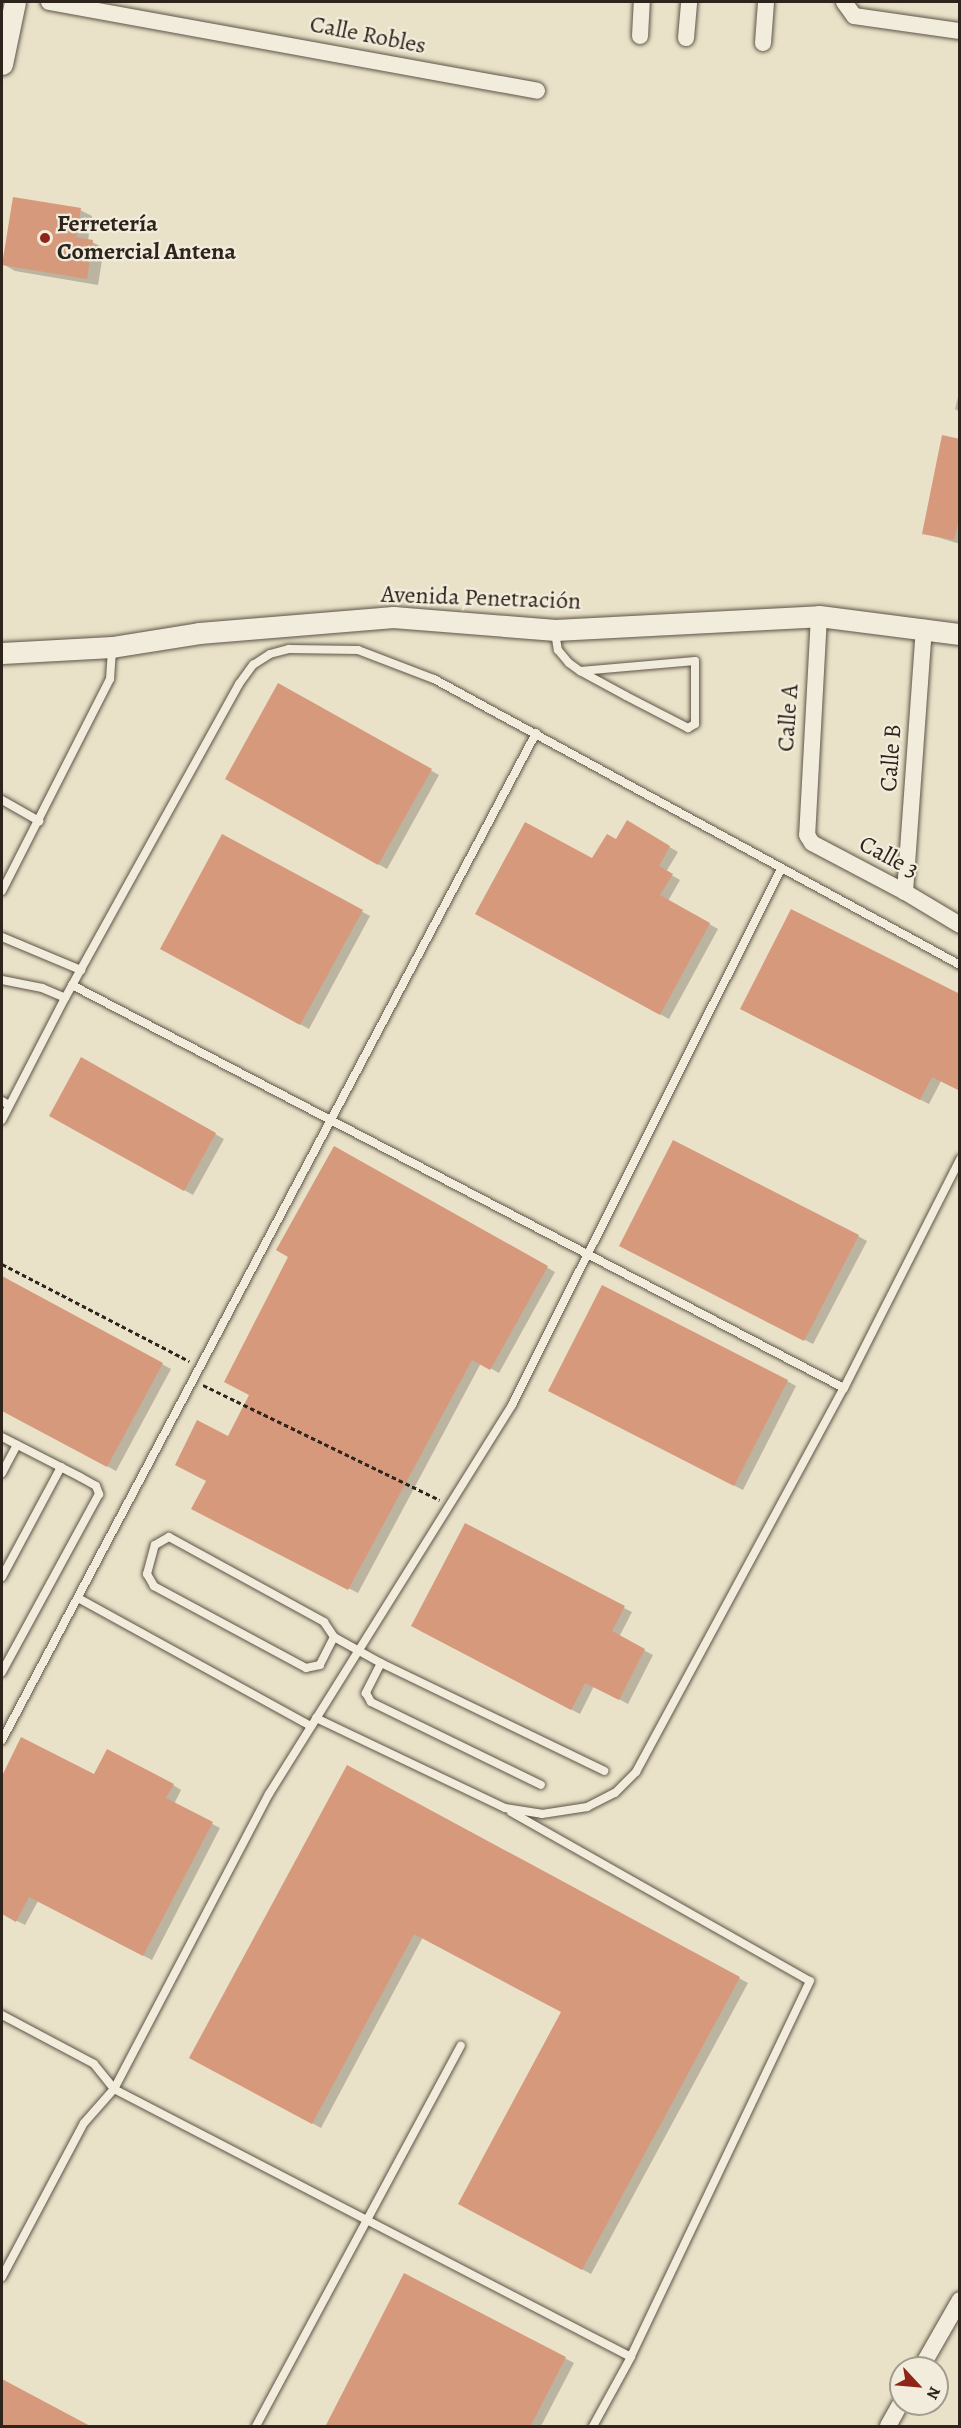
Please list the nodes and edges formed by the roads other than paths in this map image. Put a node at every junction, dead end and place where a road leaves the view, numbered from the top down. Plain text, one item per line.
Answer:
1 (15, 2) edge
2 (49, 2) edge
3 (642, 2) edge
4 (689, 2) edge
5 (766, 2) edge
6 (844, 2) edge
7 (960, 31) edge
8 (640, 36) dead end
9 (686, 38) dead end
10 (762, 43) dead end
11 (2, 64) edge
12 (537, 91) dead end
13 (819, 616) junction
14 (924, 628) junction
15 (555, 630) junction
16 (960, 634) edge
17 (112, 647) junction
18 (2, 653) edge
19 (580, 671) junction
20 (536, 733) junction
21 (2, 800) edge
22 (39, 820) junction
23 (805, 824) joint
24 (781, 869) junction
25 (2, 891) edge
26 (905, 892) junction
27 (960, 925) edge
28 (2, 937) edge
29 (960, 965) edge
30 (81, 970) junction
31 (2, 980) edge
32 (72, 984) junction
33 (64, 998) junction
34 (5, 1103) edge
35 (2, 1120) edge
36 (331, 1123) junction
37 (960, 1159) edge
38 (590, 1254) junction
39 (844, 1388) junction
40 (2, 1437) edge
41 (17, 1445) junction
42 (61, 1467) junction
43 (2, 1473) edge
44 (2, 1577) edge
45 (78, 1598) junction
46 (334, 1637) junction
47 (358, 1650) junction
48 (381, 1663) junction
49 (2, 1672) edge
50 (316, 1718) junction
51 (311, 1726) junction
52 (4, 1729) edge
53 (2, 1740) edge
54 (604, 1771) dead end
55 (541, 1785) dead end
56 (505, 1808) junction
57 (2, 2015) edge
58 (461, 2046) dead end
59 (114, 2089) junction
60 (368, 2218) junction
61 (2, 2277) edge
62 (960, 2300) edge
63 (928, 2356) edge
64 (631, 2357) junction
65 (256, 2427) edge
66 (593, 2427) edge

1 - 11 street
2 - 12 street, Calle Robles
3 - 8 street
4 - 9 street
5 - 10 street
6 - 7 street
13 - 14 street, Avenida Penetración
13 - 15 street, Avenida Penetración
13 - 23 street, Calle A
14 - 16 street, Avenida Penetración
14 - 26 street, Calle B
15 - 17 street, Avenida Penetración
15 - 19 lane
17 - 18 street, Avenida Penetración
17 - 22 lane
19 - 19 lane
20 - 24 lane
20 - 30 lane
20 - 36 lane
21 - 22 lane
22 - 25 lane
23 - 26 street, Calle 3
24 - 29 lane
24 - 38 lane
26 - 27 street, Calle 3
28 - 30 lane
30 - 32 lane
31 - 33 lane
32 - 33 lane
32 - 36 lane
33 - 34 lane
34 - 35 lane
36 - 38 lane
36 - 45 lane
37 - 39 lane
38 - 39 lane
38 - 47 lane
39 - 56 lane
40 - 41 lane
41 - 42 lane
41 - 43 lane
42 - 44 lane
42 - 49 lane
45 - 51 lane
45 - 52 lane
46 - 46 lane
46 - 47 lane
47 - 48 lane
47 - 50 lane
48 - 54 lane
48 - 55 lane
50 - 51 lane
50 - 56 lane
51 - 59 lane
52 - 53 lane
56 - 64 lane
57 - 59 lane
58 - 60 lane
59 - 60 lane
59 - 61 lane
60 - 64 lane
60 - 65 lane
62 - 63 street
64 - 66 lane

